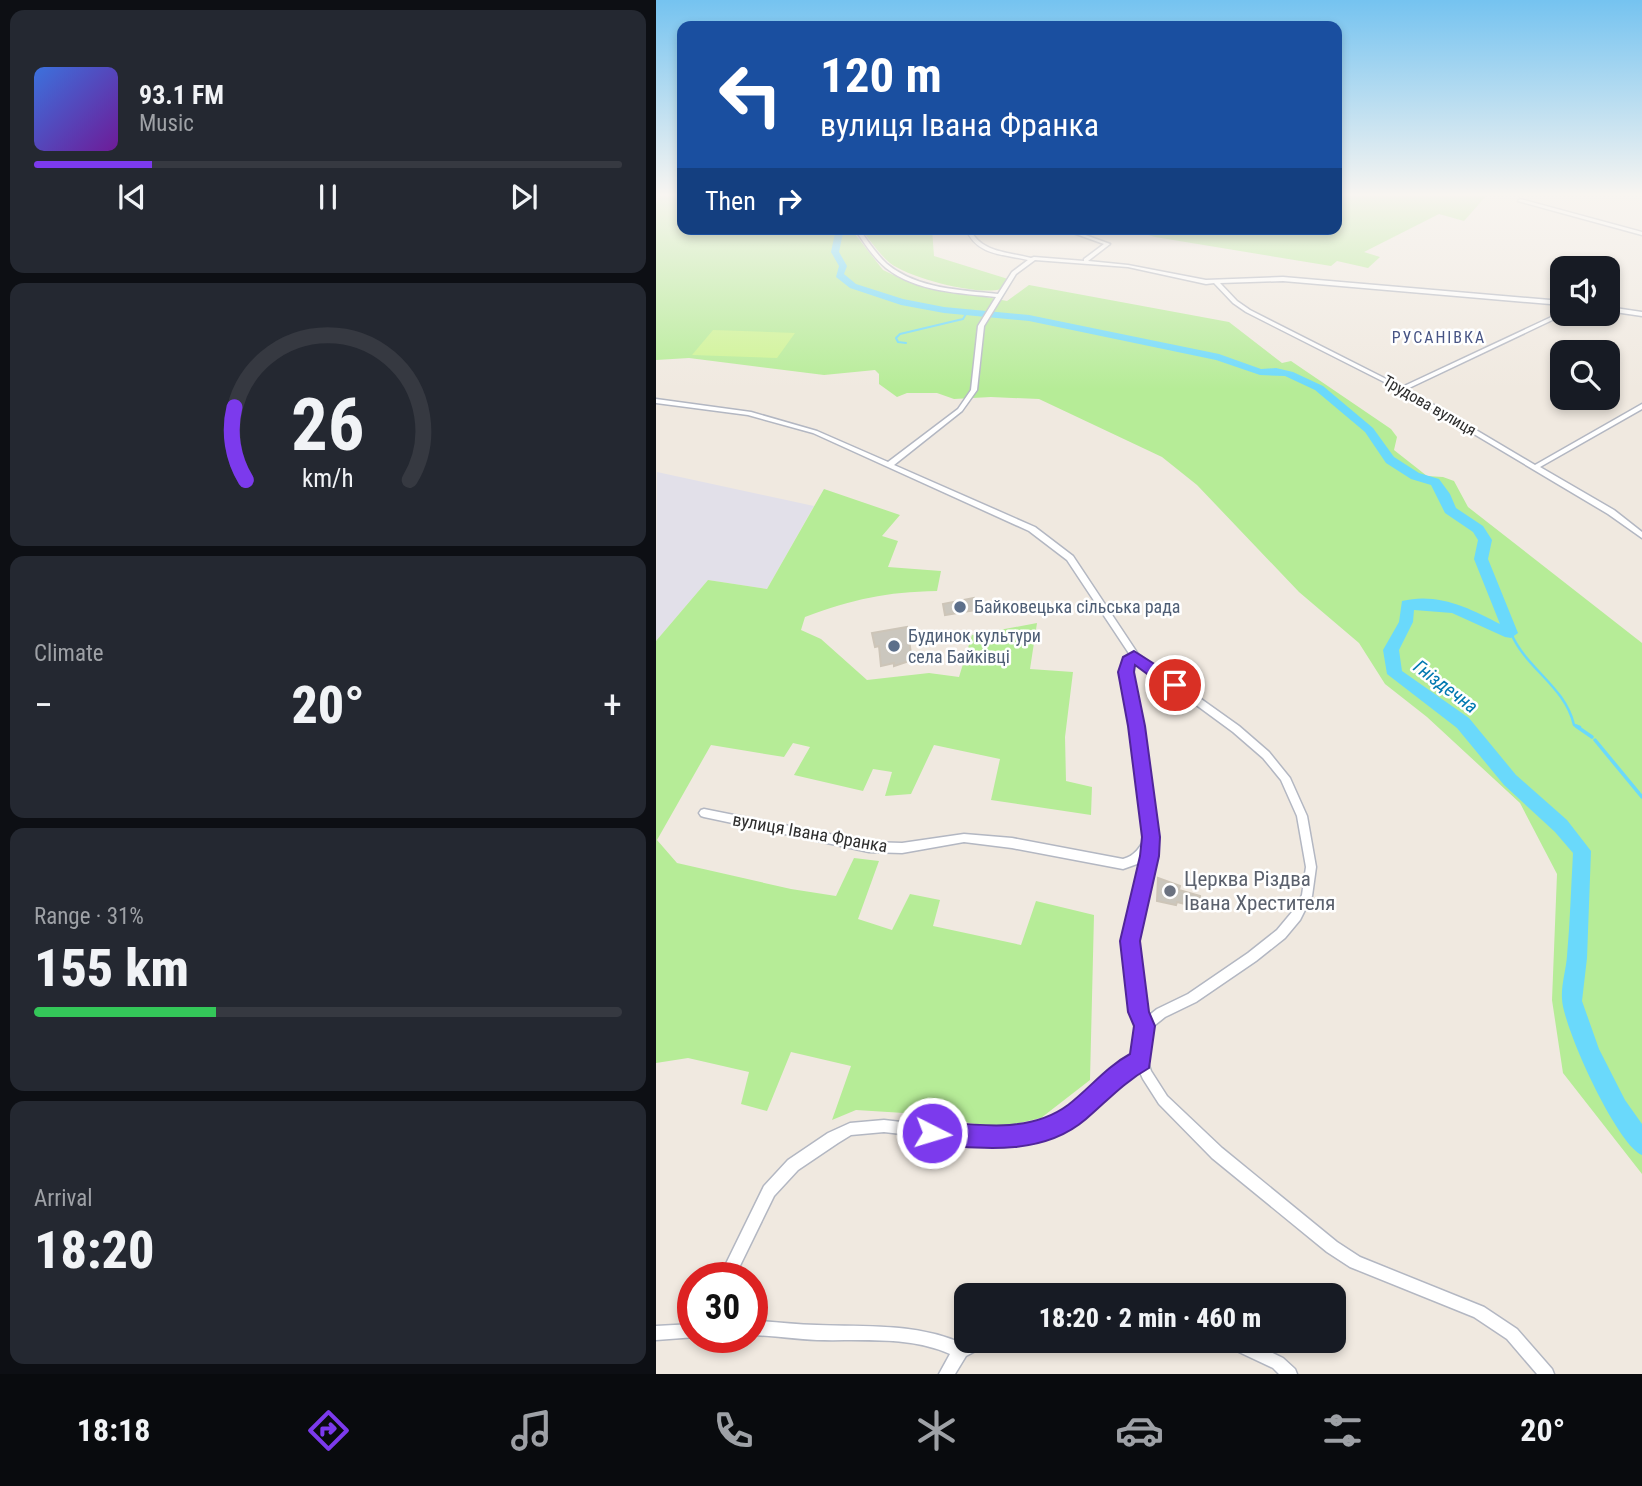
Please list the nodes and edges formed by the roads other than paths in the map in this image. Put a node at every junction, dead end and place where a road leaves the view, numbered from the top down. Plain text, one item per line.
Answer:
1 (880, 260) edge
2 (1030, 260) edge
3 (1086, 260) edge
4 (1216, 282) junction
5 (998, 296) junction
6 (1550, 302) edge
7 (1620, 311) edge
8 (1642, 314) edge
9 (1550, 319) edge
10 (1402, 388) junction
11 (656, 401) edge
12 (1642, 406) edge
13 (889, 465) junction
14 (1536, 467) junction
15 (1642, 536) edge
16 (1134, 656) junction
17 (704, 813) dead end
18 (1151, 837) junction
19 (1144, 1026) junction
20 (1141, 1060) junction
21 (734, 1262) edge
22 (768, 1329) edge
23 (677, 1332) edge
24 (656, 1333) edge
25 (954, 1347) edge
26 (960, 1353) edge
27 (1257, 1353) edge
28 (946, 1374) edge
29 (1290, 1374) edge
30 (1547, 1374) edge

1 - 5 street
2 - 5 street
3 - 4 street
4 - 6 street
4 - 10 street, Трудова вулиця
5 - 13 street
7 - 8 street
9 - 10 street
10 - 14 street, Трудова вулиця
11 - 13 street
12 - 14 street
13 - 16 street
14 - 15 street, Трудова вулиця
16 - 18 street
16 - 19 street
17 - 18 street, вулиця Івана Франка
18 - 19 street
19 - 20 street
20 - 21 street
20 - 30 street
22 - 25 street
23 - 24 street
26 - 28 street
27 - 29 street

